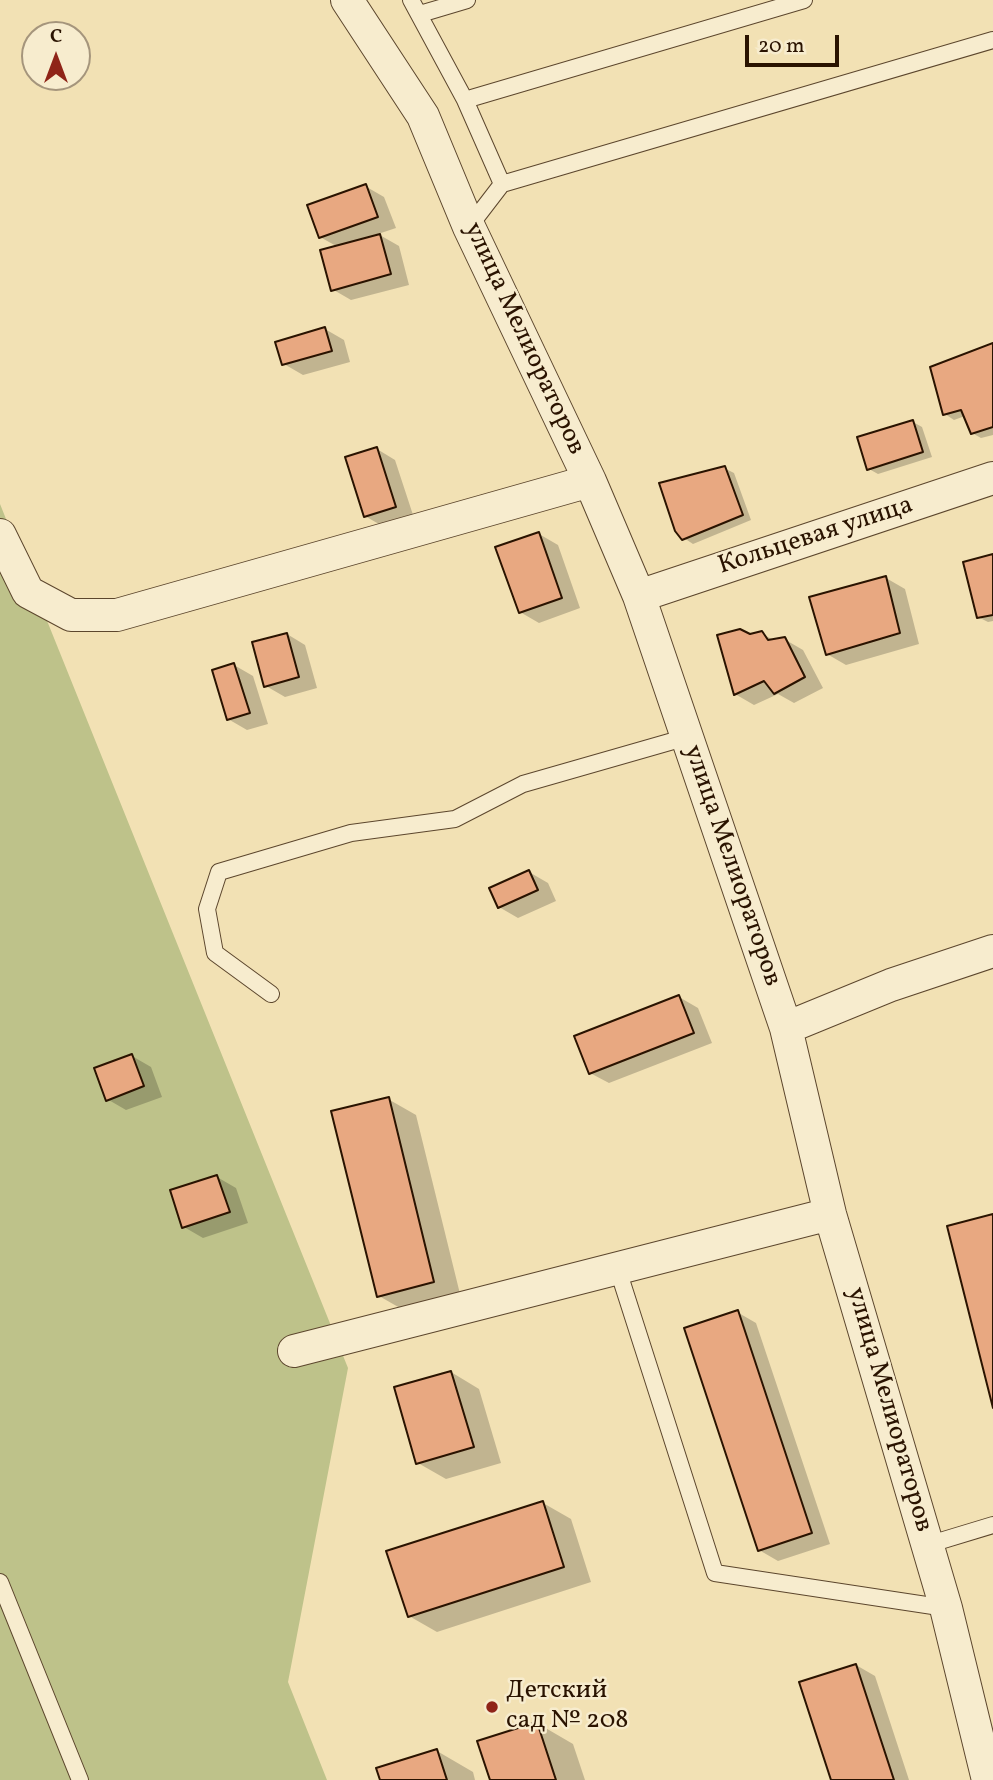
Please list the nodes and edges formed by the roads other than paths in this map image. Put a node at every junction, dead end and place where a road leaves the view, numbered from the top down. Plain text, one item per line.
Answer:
1 (347, 0) edge
2 (467, 0) edge
3 (804, 0) edge
4 (416, 7) edge
5 (993, 40) edge
6 (465, 100) junction
7 (502, 184) junction
8 (469, 227) junction
9 (993, 478) edge
10 (590, 481) junction
11 (0, 535) edge
12 (639, 596) junction
13 (687, 737) junction
14 (993, 951) edge
15 (271, 994) dead end
16 (786, 1028) junction
17 (831, 1214) junction
18 (618, 1270) junction
19 (294, 1351) dead end
20 (993, 1524) edge
21 (927, 1545) junction
22 (0, 1582) edge
23 (946, 1608) junction
24 (80, 1780) edge
25 (988, 1780) edge

1 - 8 street, улица Мелиораторов
2 - 4 lane
3 - 6 lane
4 - 6 lane
5 - 7 lane
6 - 7 lane
7 - 8 lane
8 - 10 street, улица Мелиораторов
9 - 12 street, Кольцевая улица
10 - 11 street
10 - 12 street, улица Мелиораторов
12 - 13 street, улица Мелиораторов
13 - 15 lane
13 - 16 street, улица Мелиораторов
14 - 16 street
16 - 17 street, улица Мелиораторов
17 - 18 street
17 - 21 street, улица Мелиораторов
18 - 19 street
18 - 23 lane
20 - 21 lane
21 - 23 street, улица Мелиораторов
22 - 24 lane
23 - 25 street, улица Мелиораторов

